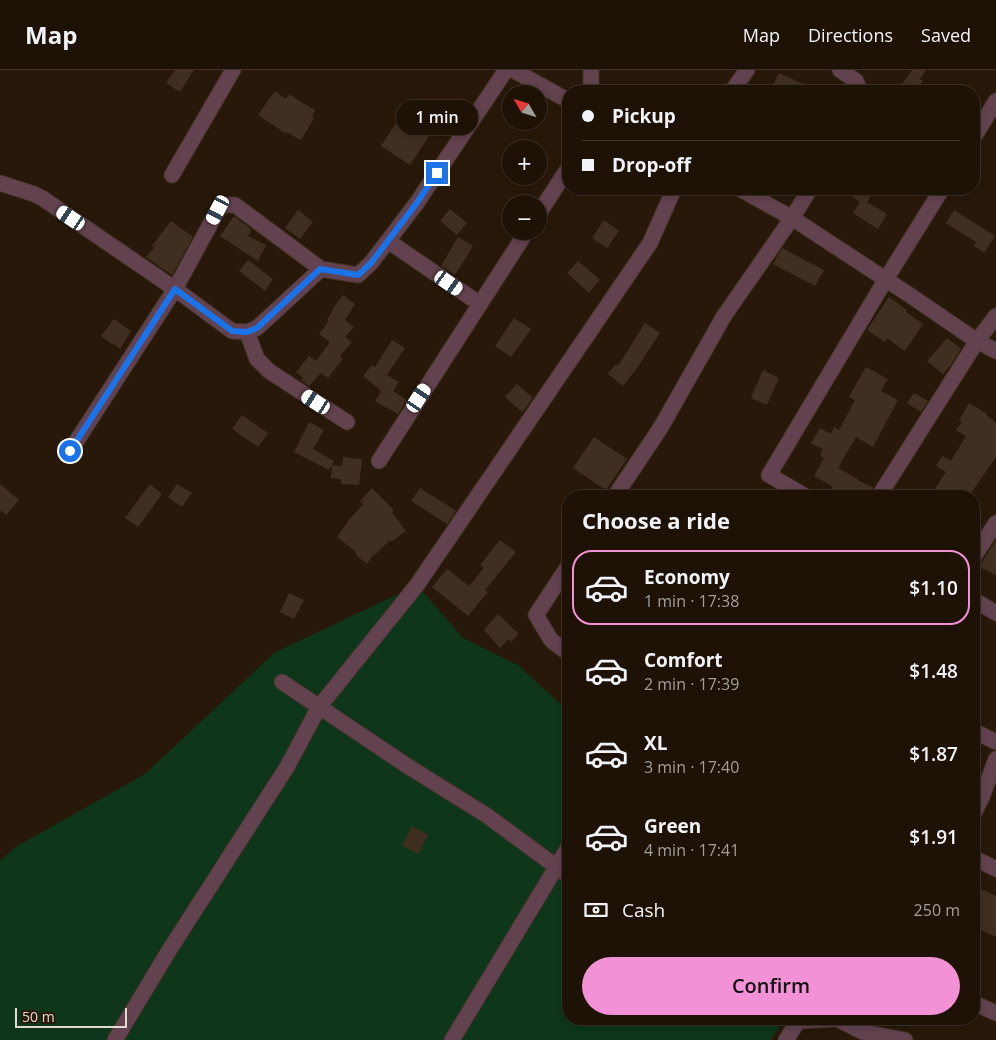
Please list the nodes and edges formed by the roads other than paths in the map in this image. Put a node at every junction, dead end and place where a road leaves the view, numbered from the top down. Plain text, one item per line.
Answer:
1 (233, 70) edge
2 (506, 70) edge
3 (513, 70) edge
4 (591, 70) edge
5 (747, 70) edge
6 (840, 70) edge
7 (590, 85) edge
8 (736, 85) edge
9 (858, 85) edge
10 (562, 97) edge
11 (996, 100) edge
12 (980, 127) edge
13 (172, 175) dead end
14 (562, 178) edge
15 (0, 183) edge
16 (671, 195) edge
17 (751, 195) edge
18 (806, 195) edge
19 (938, 195) edge
20 (547, 201) edge
21 (792, 218) junction
22 (388, 240) junction
23 (521, 240) edge
24 (320, 269) junction
25 (886, 279) junction
26 (175, 289) junction
27 (480, 304) junction
28 (996, 316) edge
29 (247, 332) junction
30 (977, 341) junction
31 (996, 351) edge
32 (348, 422) dead end
33 (70, 451) dead end
34 (379, 461) dead end
35 (619, 490) edge
36 (795, 490) edge
37 (883, 490) edge
38 (996, 523) edge
39 (980, 547) edge
40 (562, 576) edge
41 (980, 604) edge
42 (996, 613) edge
43 (562, 649) edge
44 (282, 682) dead end
45 (319, 707) junction
46 (980, 734) edge
47 (996, 742) edge
48 (996, 759) edge
49 (980, 801) edge
50 (980, 861) edge
51 (996, 869) edge
52 (562, 872) edge
53 (980, 1006) edge
54 (996, 1013) edge
55 (794, 1025) edge
56 (866, 1025) edge
57 (115, 1040) edge
58 (452, 1040) edge
59 (786, 1040) edge
60 (905, 1040) edge

1 - 13 street
2 - 22 street
3 - 10 street
4 - 7 street
5 - 8 street
6 - 9 street
11 - 12 street
14 - 20 street
15 - 26 street
16 - 45 street
17 - 21 street
18 - 21 street
19 - 25 street
21 - 25 street
21 - 35 street
22 - 24 street
22 - 27 street
23 - 27 street
24 - 26 street
24 - 29 street
25 - 30 street
25 - 36 street
26 - 29 street
26 - 33 street
27 - 34 street
28 - 30 street
29 - 32 street
30 - 31 street
30 - 37 street
38 - 39 street
40 - 43 street
41 - 42 street
44 - 45 street
45 - 52 street
45 - 57 street
46 - 47 street
48 - 49 street
50 - 51 street
52 - 58 street
53 - 54 street
55 - 59 street
56 - 60 street

